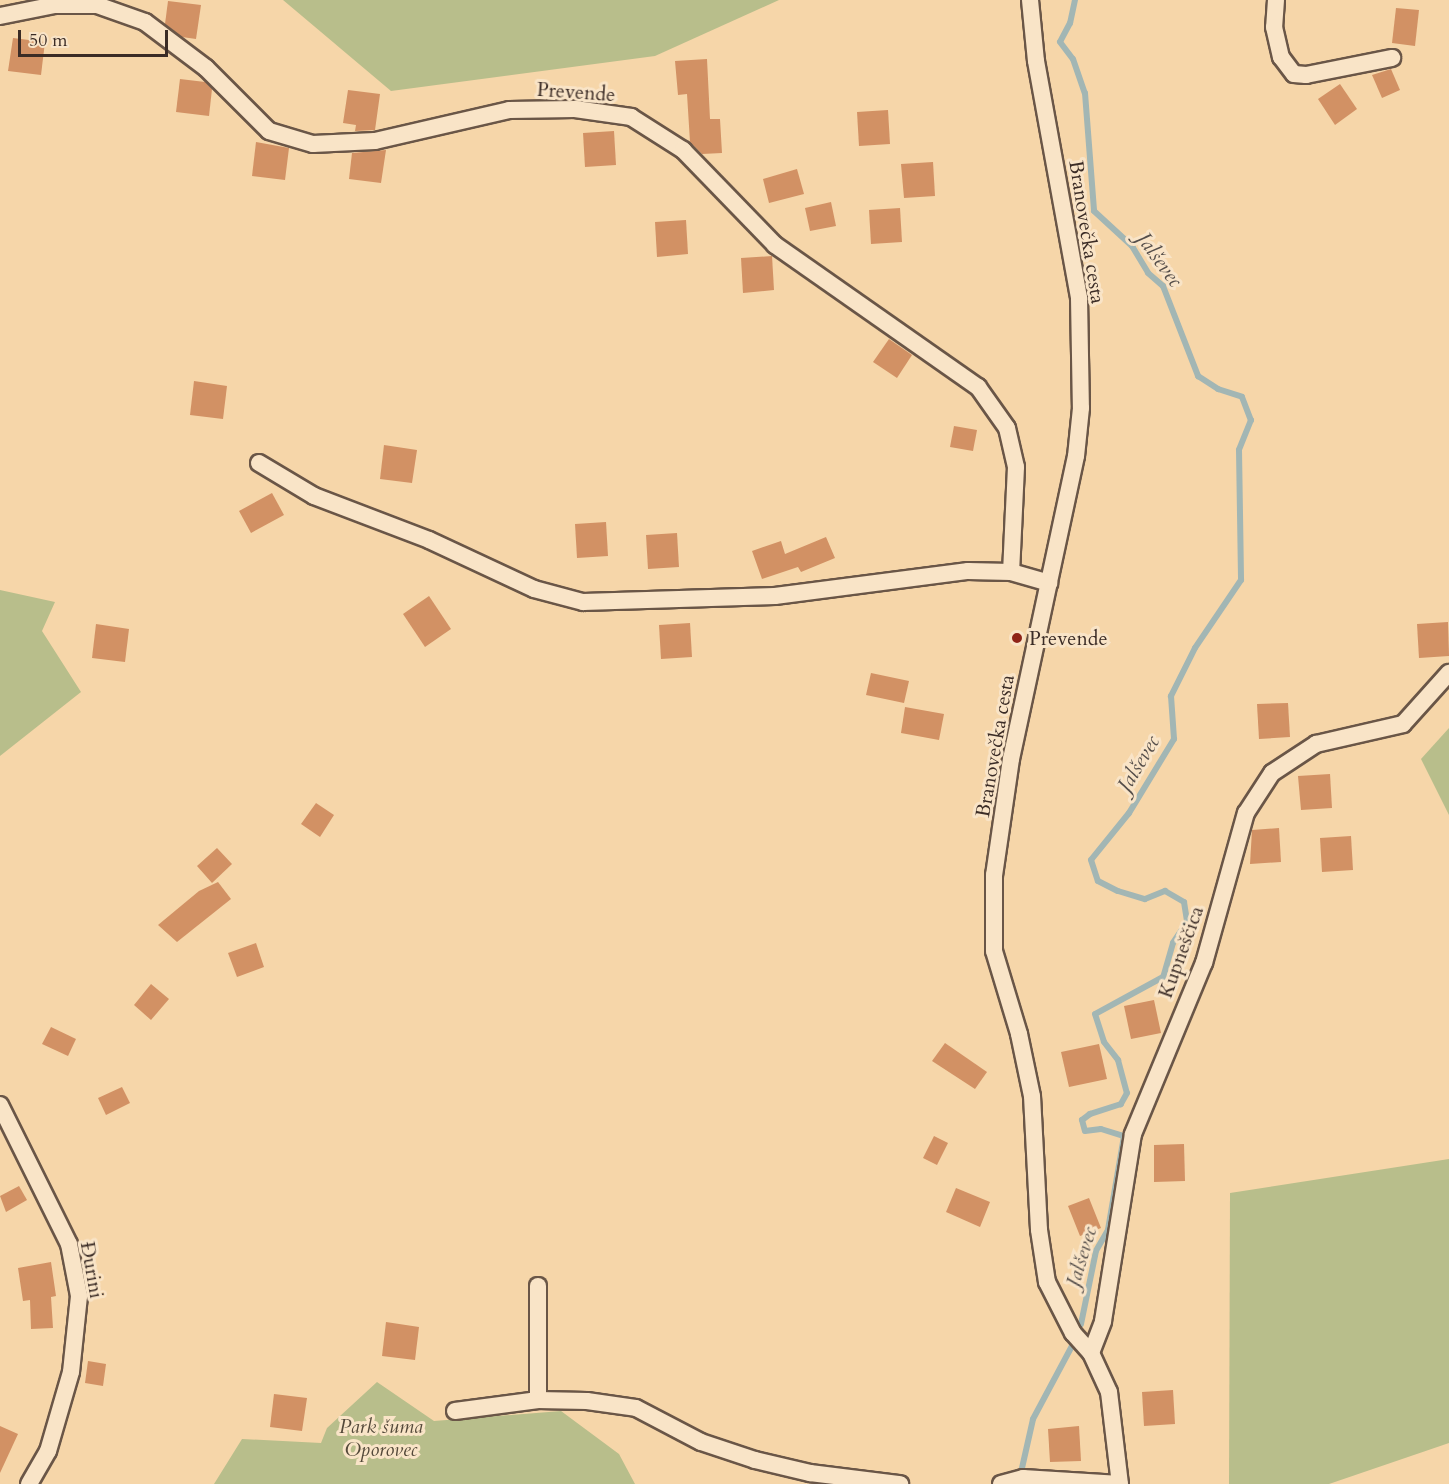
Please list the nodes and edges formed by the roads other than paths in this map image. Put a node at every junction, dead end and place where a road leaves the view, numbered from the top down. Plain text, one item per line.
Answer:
1 (1030, 0) edge
2 (1276, 0) edge
3 (0, 16) edge
4 (1392, 57) dead end
5 (259, 463) dead end
6 (1011, 572) junction
7 (1049, 583) junction
8 (1449, 673) edge
9 (0, 1105) edge
10 (538, 1286) dead end
11 (1083, 1343) junction
12 (538, 1400) junction
13 (455, 1411) dead end
14 (29, 1484) edge
15 (900, 1484) edge
16 (1001, 1484) edge
17 (1120, 1484) edge

1 - 7 street, Branovečka cesta
2 - 4 street
3 - 6 street, Prevende
5 - 6 street
6 - 7 street
7 - 11 street, Branovečka cesta
8 - 11 street, Kupneščica
9 - 14 street, Đurini
10 - 12 street
11 - 17 street, Branovečka cesta
12 - 13 street
12 - 15 street
16 - 17 street

